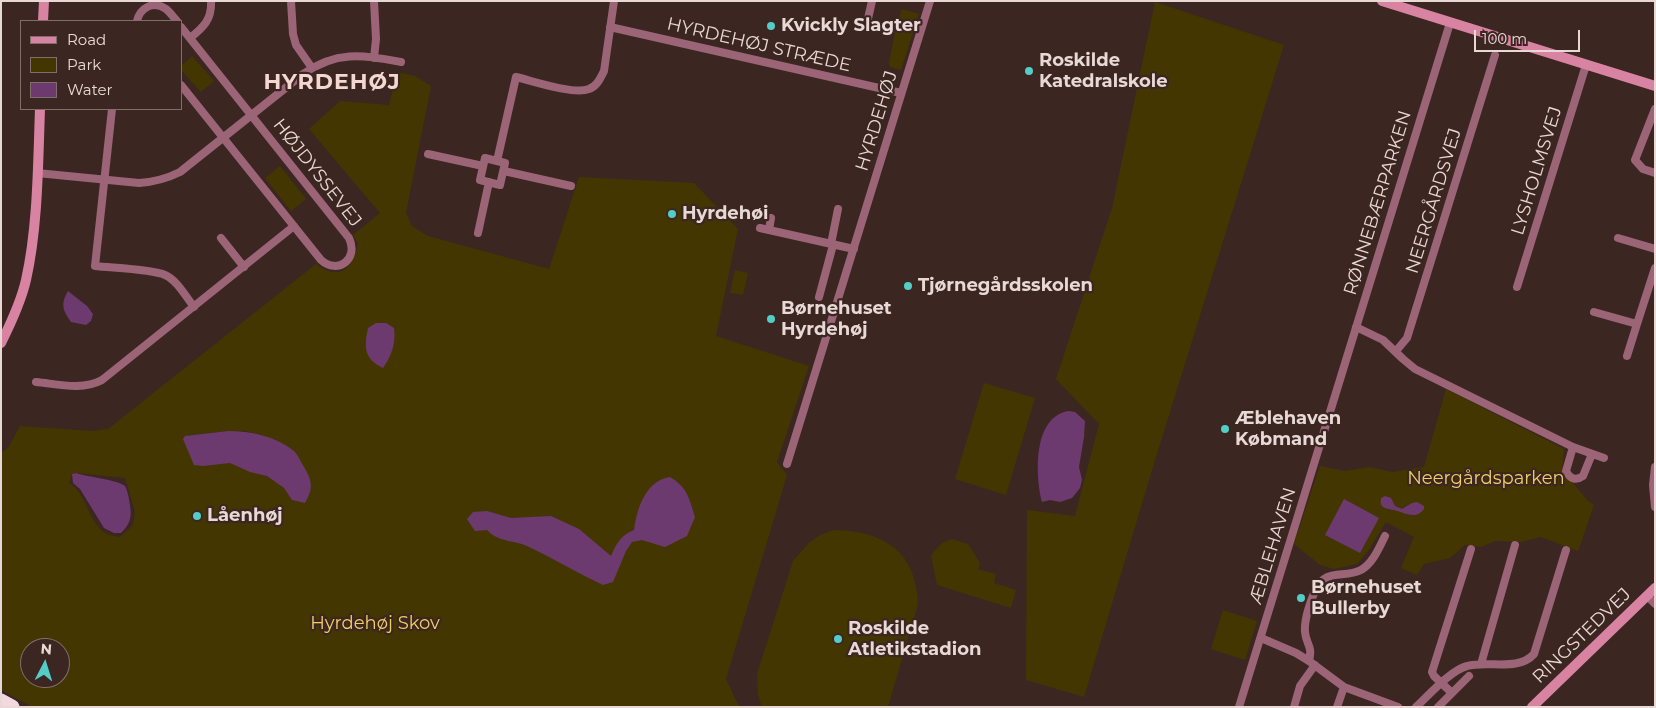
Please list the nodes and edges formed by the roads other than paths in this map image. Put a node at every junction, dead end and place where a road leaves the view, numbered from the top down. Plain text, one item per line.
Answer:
1 (44, 1) edge
2 (138, 1) edge
3 (211, 1) edge
4 (291, 1) edge
5 (374, 1) edge
6 (614, 1) edge
7 (872, 1) edge
8 (930, 1) edge
9 (1382, 1) edge
10 (144, 8) junction
11 (43, 20) edge
12 (137, 20) edge
13 (176, 20) edge
14 (867, 23) dead end
15 (1450, 23) junction
16 (610, 27) junction
17 (182, 28) edge
18 (190, 38) junction
19 (1495, 55) dead end
20 (374, 58) junction
21 (401, 62) dead end
22 (1586, 65) junction
23 (312, 68) junction
24 (182, 86) edge
25 (1655, 86) edge
26 (901, 93) junction
27 (1655, 109) edge
28 (40, 110) edge
29 (112, 110) edge
30 (251, 114) junction
31 (224, 137) junction
32 (428, 154) dead end
33 (497, 161) junction
34 (483, 166) junction
35 (504, 171) junction
36 (37, 173) junction
37 (1655, 173) edge
38 (105, 180) junction
39 (489, 182) junction
40 (571, 186) dead end
41 (838, 209) dead end
42 (771, 218) dead end
43 (294, 226) junction
44 (478, 233) dead end
45 (221, 238) dead end
46 (1618, 238) dead end
47 (832, 244) junction
48 (1655, 249) edge
49 (854, 250) junction
50 (244, 267) junction
51 (1655, 268) edge
52 (1517, 287) dead end
53 (819, 297) dead end
54 (194, 307) junction
55 (1594, 312) dead end
56 (1637, 324) junction
57 (1356, 327) junction
58 (1, 343) edge
59 (1396, 352) junction
60 (1627, 356) dead end
61 (36, 382) dead end
62 (1335, 393) joint
63 (1572, 447) junction
64 (1592, 454) junction
65 (1604, 458) dead end
66 (787, 464) dead end
67 (1655, 467) edge
68 (1655, 506) edge
69 (1385, 536) dead end
70 (1515, 545) dead end
71 (1471, 549) dead end
72 (1566, 550) dead end
73 (1651, 592) edge
74 (1655, 604) edge
75 (1261, 638) junction
76 (1312, 663) junction
77 (1481, 664) junction
78 (1469, 676) dead end
79 (1442, 684) junction
80 (1344, 687) junction
81 (1452, 693) junction
82 (1, 701) edge
83 (1382, 703) edge
84 (12, 707) edge
85 (1239, 707) edge
86 (1294, 707) edge
87 (1337, 707) edge
88 (1398, 707) edge
89 (1416, 707) edge
90 (1438, 707) edge
91 (1532, 707) edge

1 - 11 street
2 - 10 street
3 - 18 street
4 - 23 street
5 - 20 street
6 - 16 street
7 - 14 street
8 - 26 street, HYRDEHØJ
9 - 15 street
10 - 12 street
10 - 13 street
15 - 22 street
15 - 57 street, RØNNEBÆRPARKEN
16 - 26 street, HYRDEHØJ STRÆDE
16 - 33 street
17 - 18 street, HØJDYSSEVEJ
18 - 30 street, HØJDYSSEVEJ
19 - 59 street, NEERGÅRDSVEJ
20 - 21 street
20 - 23 street
22 - 25 street
22 - 52 street, LYSHOLMSVEJ
23 - 30 street
24 - 31 street, HØJDYSSEVEJ
26 - 49 street, HYRDEHØJ
27 - 37 street
28 - 36 street
29 - 38 street
30 - 31 street
30 - 43 street, HØJDYSSEVEJ
31 - 38 street
31 - 43 street, HØJDYSSEVEJ
32 - 34 street
33 - 34 street
33 - 35 street
34 - 39 street
35 - 39 street
35 - 40 street
36 - 38 street
36 - 58 street
38 - 54 street
39 - 44 street
41 - 47 street
42 - 47 street
43 - 50 street
45 - 50 street
46 - 48 street
47 - 49 street
47 - 53 street
49 - 66 street, HYRDEHØJ
50 - 54 street
51 - 56 street
54 - 61 street
55 - 56 street
56 - 60 street
57 - 59 street
57 - 62 street, RØNNEBÆRPARKEN
59 - 63 street
62 - 75 street, ÆBLEHAVEN
63 - 64 street
63 - 64 street
64 - 65 street
67 - 68 street
69 - 76 street
70 - 77 street
71 - 79 street
72 - 77 street
73 - 74 street
73 - 91 street, RINGSTEDVEJ
75 - 76 street
75 - 85 street, ÆBLEHAVEN
76 - 80 street
76 - 86 street
77 - 79 street
78 - 81 street
79 - 81 street
79 - 89 street
80 - 83 street
80 - 87 street
81 - 90 street
82 - 84 highway
83 - 88 street

